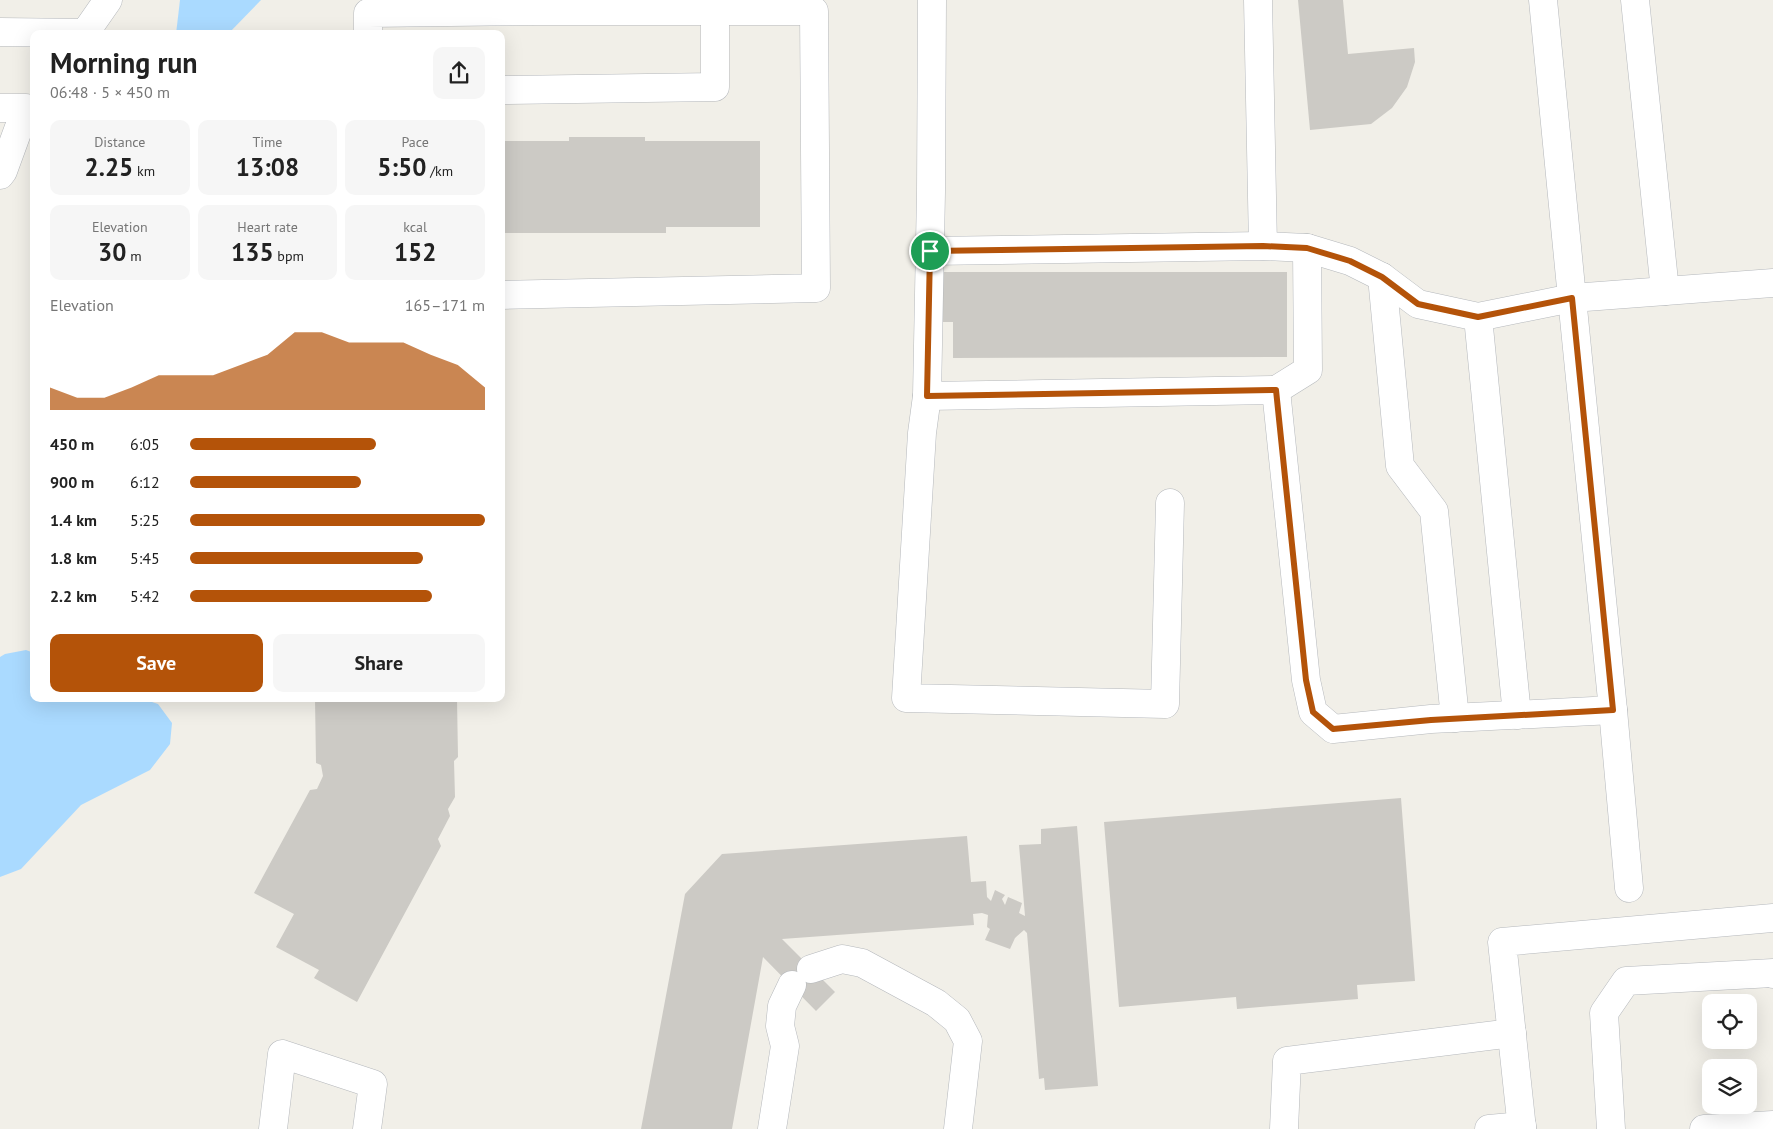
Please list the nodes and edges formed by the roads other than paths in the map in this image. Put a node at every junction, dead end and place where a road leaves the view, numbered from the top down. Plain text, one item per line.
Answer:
1 (108, 0) edge
2 (932, 0) edge
3 (1258, 0) edge
4 (1543, 0) edge
5 (1635, 0) edge
6 (535, 5) edge
7 (715, 11) junction
8 (430, 23) edge
9 (88, 30) edge
10 (368, 30) edge
11 (0, 32) edge
12 (30, 33) edge
13 (505, 90) edge
14 (20, 105) edge
15 (0, 175) edge
16 (1263, 246) junction
17 (1307, 248) junction
18 (930, 251) junction
19 (1382, 277) junction
20 (1773, 283) edge
21 (1665, 291) junction
22 (505, 295) edge
23 (1572, 298) junction
24 (1478, 317) junction
25 (1276, 390) junction
26 (927, 396) junction
27 (1170, 503) dead end
28 (1613, 710) junction
29 (1517, 715) junction
30 (1455, 718) junction
31 (1629, 888) dead end
32 (1773, 918) edge
33 (1773, 974) edge
34 (1512, 1033) junction
35 (1773, 1125) edge
36 (1522, 1127) edge
37 (274, 1129) edge
38 (367, 1129) edge
39 (772, 1129) edge
40 (958, 1129) edge
41 (1284, 1129) edge
42 (1489, 1129) edge
43 (1611, 1129) edge
44 (1704, 1129) edge

1 - 9 lane
2 - 18 lane
3 - 16 lane
4 - 23 lane
5 - 21 lane
6 - 7 lane
6 - 8 lane
7 - 13 lane
7 - 22 lane
8 - 10 lane
11 - 12 lane
14 - 15 lane
16 - 17 lane
16 - 18 lane
17 - 19 lane
17 - 25 lane
18 - 26 lane
19 - 24 lane
19 - 30 lane
20 - 21 lane
21 - 23 lane
23 - 24 lane
23 - 28 lane
24 - 29 lane
25 - 26 lane
25 - 30 lane
26 - 27 lane
28 - 29 lane
28 - 31 lane
29 - 30 lane
32 - 34 lane
33 - 43 lane
34 - 36 lane
34 - 41 lane
35 - 44 lane
36 - 42 lane
37 - 38 lane
39 - 40 lane

